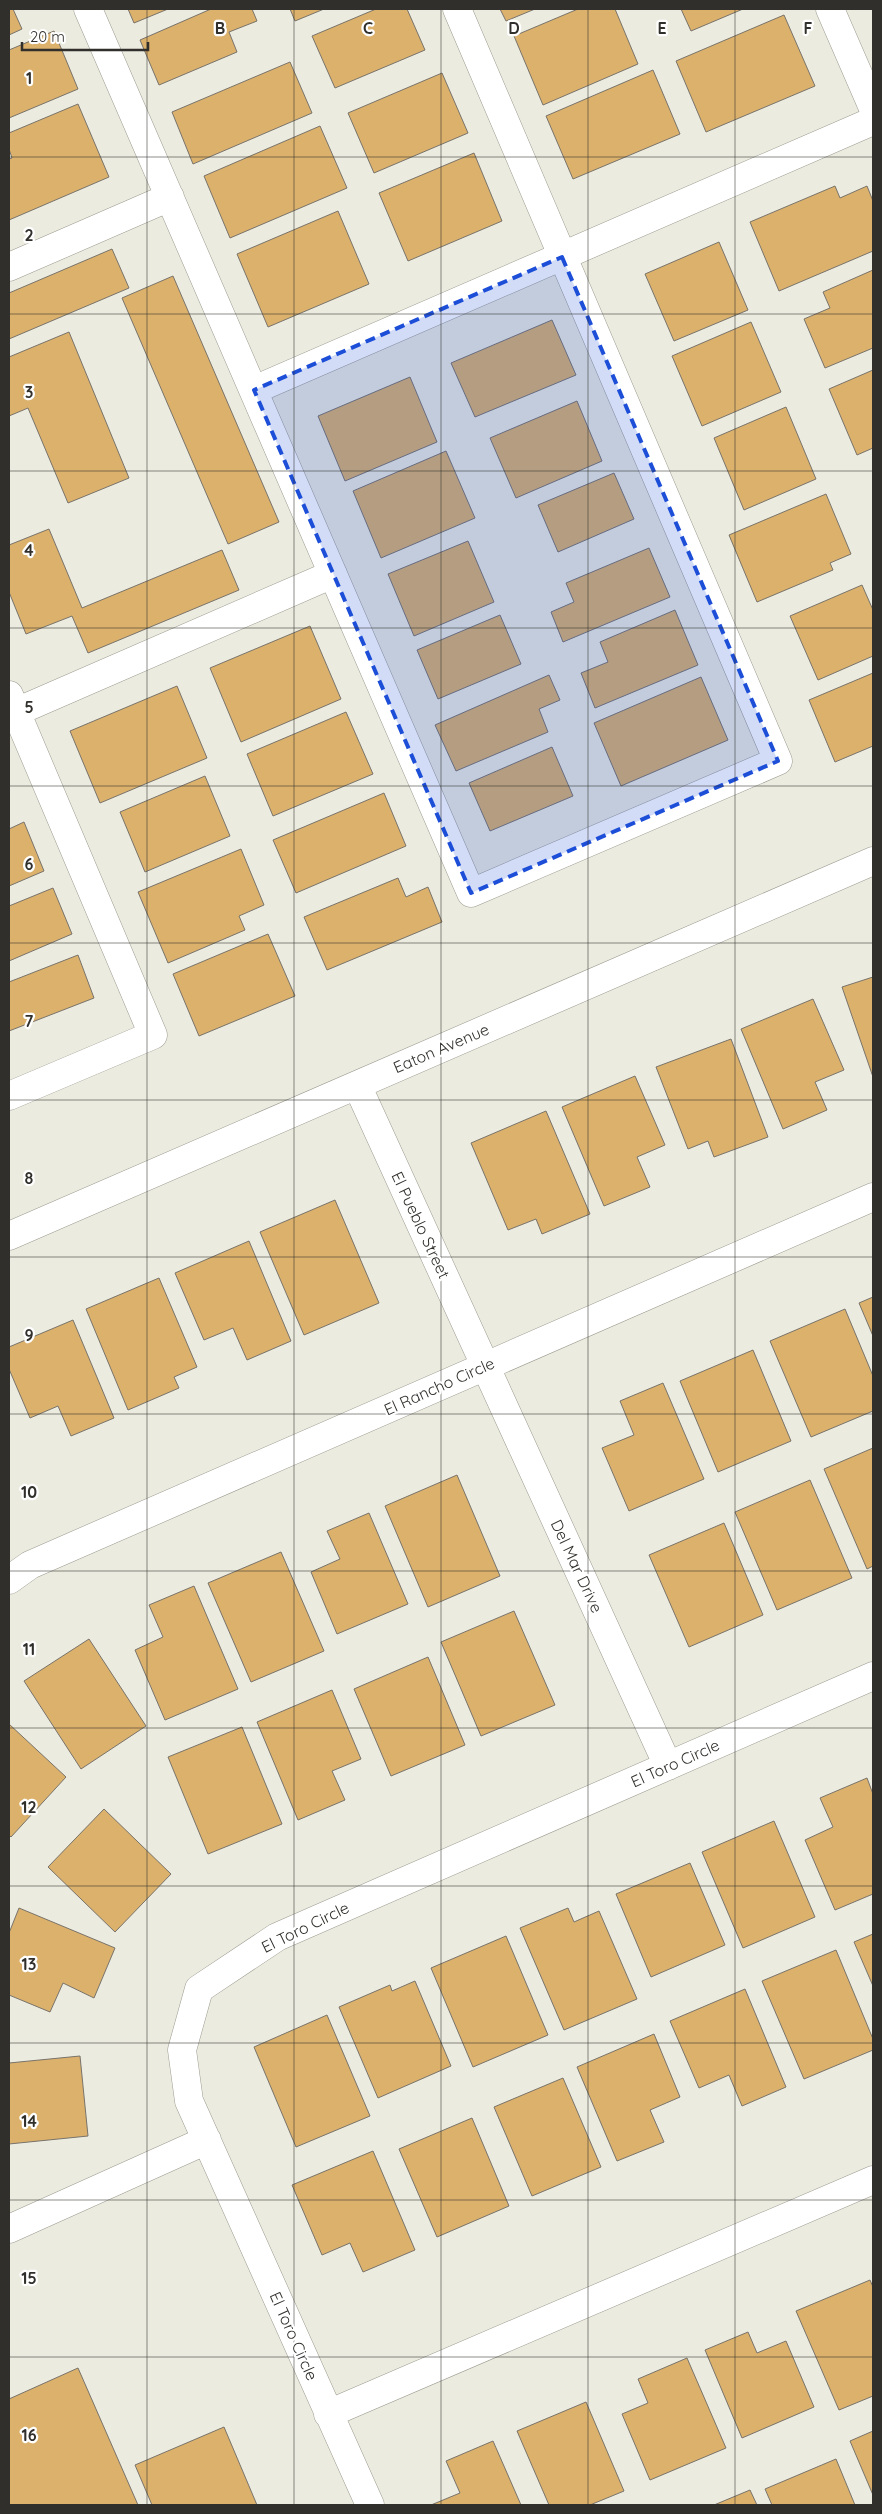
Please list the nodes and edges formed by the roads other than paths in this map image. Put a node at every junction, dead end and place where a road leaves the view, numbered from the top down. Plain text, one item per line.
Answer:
1 (88, 9) edge
2 (457, 9) edge
3 (830, 9) edge
4 (873, 108) edge
5 (873, 121) edge
6 (170, 197) junction
7 (562, 257) junction
8 (9, 267) edge
9 (254, 390) junction
10 (332, 574) junction
11 (12, 703) edge
12 (873, 861) edge
13 (356, 1085) junction
14 (9, 1096) edge
15 (873, 1197) edge
16 (9, 1236) edge
17 (485, 1366) junction
18 (9, 1580) edge
19 (873, 1676) edge
20 (668, 1766) junction
21 (207, 2140) junction
22 (862, 2185) edge
23 (9, 2229) edge
24 (328, 2414) junction
25 (370, 2505) edge

1 - 6 street
2 - 7 street
3 - 4 street
5 - 7 street
6 - 8 street
6 - 9 street
7 - 9 street
7 - 10 street
9 - 10 street
10 - 11 street
11 - 14 street
12 - 13 street, Eaton Avenue
13 - 16 street, Eaton Avenue
13 - 17 street, El Pueblo Street
15 - 17 street, El Rancho Circle
17 - 18 street, El Rancho Circle
17 - 20 street, Del Mar Drive
19 - 20 street, El Toro Circle
20 - 21 street, El Toro Circle
21 - 23 street
21 - 24 street, El Toro Circle
22 - 24 street
24 - 25 street, El Toro Circle

